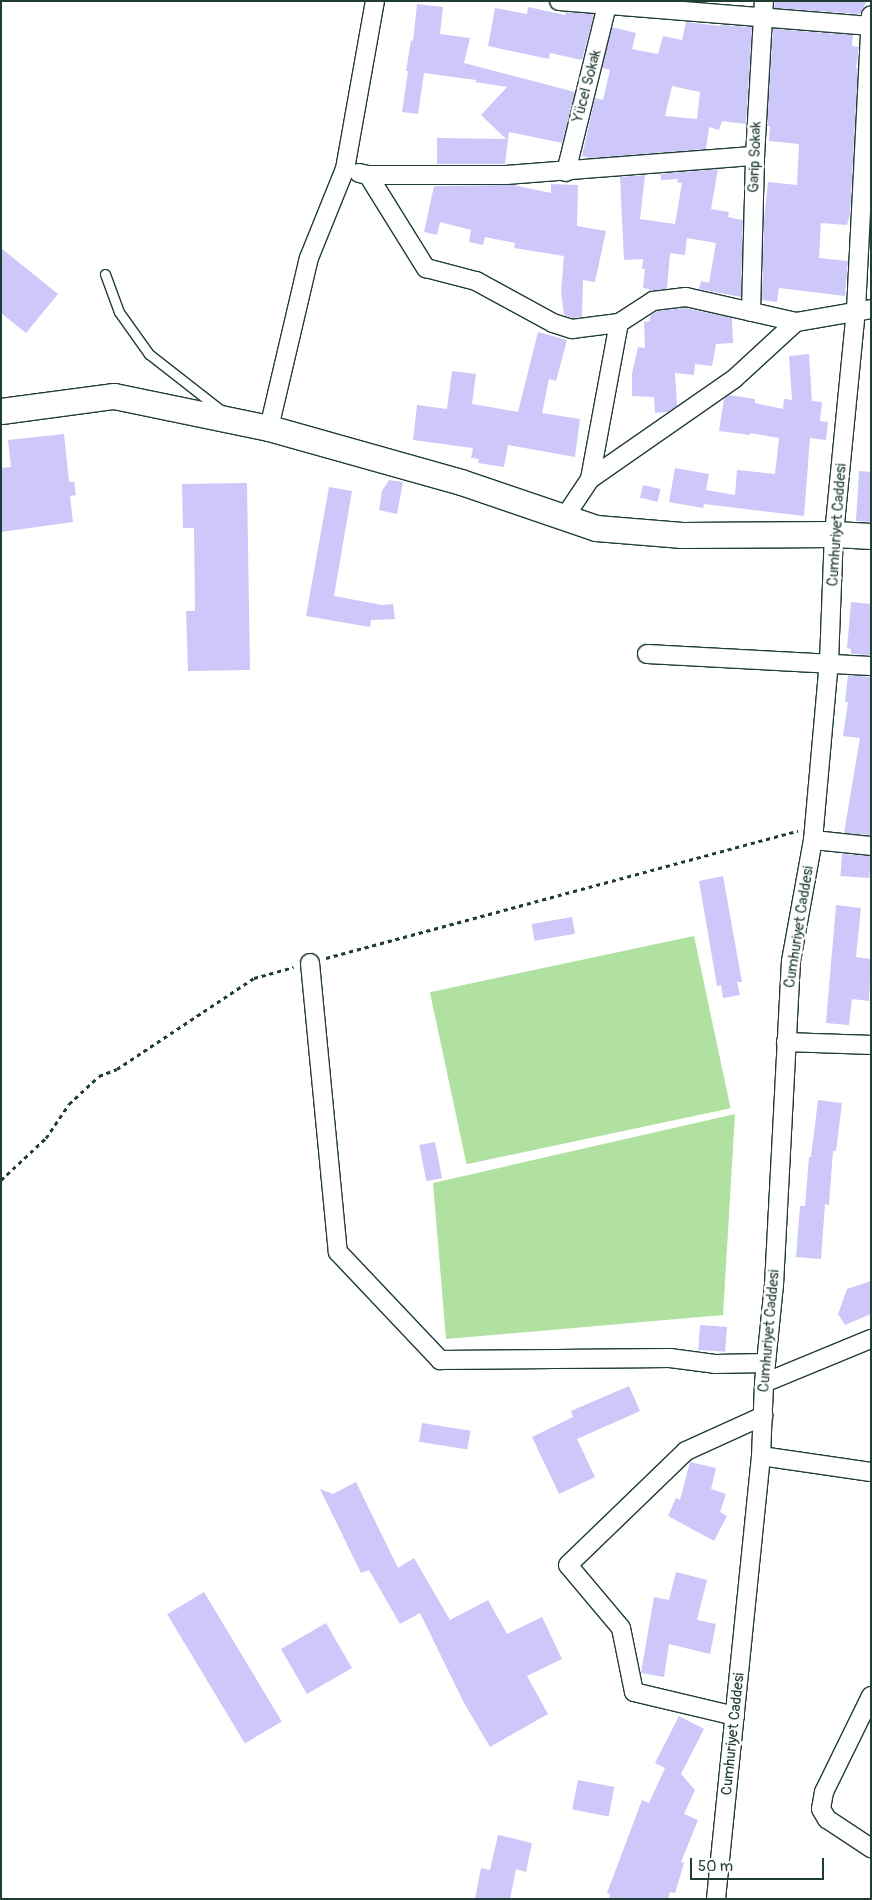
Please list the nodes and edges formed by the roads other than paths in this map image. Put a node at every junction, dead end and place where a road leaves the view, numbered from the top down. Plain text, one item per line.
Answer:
1 (375, 1) edge
2 (559, 1) edge
3 (608, 3) edge
4 (763, 10) edge
5 (871, 15) edge
6 (870, 26) edge
7 (755, 156) junction
8 (344, 169) junction
9 (566, 172) junction
10 (368, 175) junction
11 (105, 274) dead end
12 (864, 309) edge
13 (750, 312) junction
14 (796, 322) junction
15 (619, 323) junction
16 (1, 411) edge
17 (236, 422) junction
18 (270, 428) junction
19 (590, 479) junction
20 (564, 518) junction
21 (834, 534) junction
22 (871, 536) edge
23 (647, 654) dead end
24 (829, 662) junction
25 (871, 666) edge
26 (813, 833) junction
27 (871, 846) edge
28 (310, 963) road end
29 (786, 1042) junction
30 (871, 1045) edge
31 (871, 1339) edge
32 (766, 1363) junction
33 (764, 1383) junction
34 (763, 1416) junction
35 (761, 1456) junction
36 (871, 1472) edge
37 (871, 1696) edge
38 (735, 1716) junction
39 (871, 1848) edge
40 (716, 1899) edge

1 - 8 street
2 - 3 street
3 - 4 street
3 - 9 street, Yücel Sokak
4 - 6 street
4 - 7 street, Garip Sokak
5 - 6 street, Cumhuriyet Caddesi
6 - 12 street, Cumhuriyet Caddesi
7 - 9 street
7 - 13 street, Garip Sokak
8 - 10 street
8 - 18 street
9 - 10 street
10 - 15 street
11 - 17 lane
12 - 14 street
12 - 21 street, Cumhuriyet Caddesi
13 - 14 street
13 - 15 street
14 - 19 street
15 - 19 street
16 - 17 street
17 - 18 street
18 - 20 street
19 - 20 street
20 - 21 street
21 - 22 street
21 - 24 street, Cumhuriyet Caddesi
23 - 24 street
24 - 25 street
24 - 26 street, Cumhuriyet Caddesi
26 - 27 street
26 - 29 street, Cumhuriyet Caddesi
28 - 32 street
29 - 30 street
29 - 32 street, Cumhuriyet Caddesi
31 - 33 street
32 - 33 street, Cumhuriyet Caddesi
33 - 34 street, Cumhuriyet Caddesi
34 - 35 street, Cumhuriyet Caddesi
34 - 38 street
35 - 36 street
35 - 38 street, Cumhuriyet Caddesi
37 - 39 street
38 - 40 street, Cumhuriyet Caddesi

